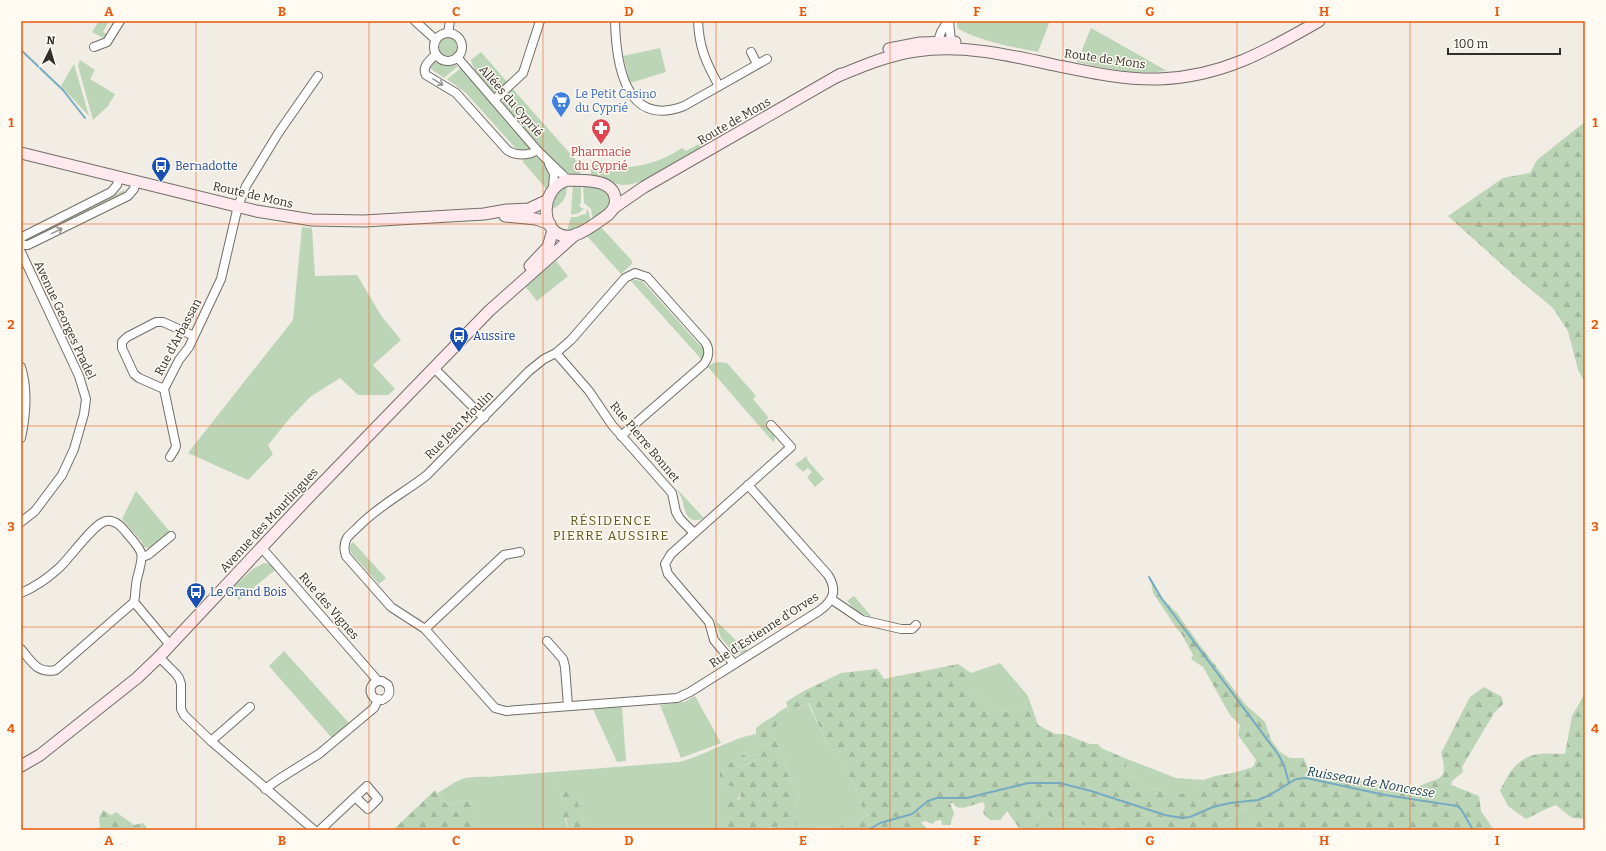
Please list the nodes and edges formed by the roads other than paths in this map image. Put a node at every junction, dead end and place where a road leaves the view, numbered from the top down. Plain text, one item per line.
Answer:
1 (120, 21) edge
2 (415, 21) edge
3 (450, 21) edge
4 (540, 21) edge
5 (615, 21) edge
6 (698, 21) edge
7 (949, 21) edge
8 (1319, 21) edge
9 (448, 33) junction
10 (436, 40) junction
11 (945, 44) junction
12 (94, 47) dead end
13 (751, 52) dead end
14 (436, 54) junction
15 (457, 57) junction
16 (767, 59) dead end
17 (757, 64) junction
18 (318, 76) dead end
19 (719, 86) junction
20 (494, 100) junction
21 (537, 150) junction
22 (21, 153) edge
23 (547, 160) junction
24 (119, 177) junction
25 (568, 180) junction
26 (136, 181) junction
27 (644, 187) junction
28 (554, 188) junction
29 (610, 188) junction
30 (546, 201) junction
31 (238, 206) junction
32 (615, 207) junction
33 (484, 214) junction
34 (552, 227) junction
35 (576, 234) junction
36 (21, 239) edge
37 (21, 245) edge
38 (21, 252) edge
39 (489, 312) junction
40 (194, 336) junction
41 (556, 353) junction
42 (21, 367) edge
43 (434, 368) junction
44 (164, 389) junction
45 (484, 418) junction
46 (771, 425) dead end
47 (621, 436) junction
48 (21, 438) edge
49 (170, 457) dead end
50 (748, 486) junction
51 (21, 522) edge
52 (694, 533) junction
53 (171, 536) dead end
54 (261, 547) junction
55 (520, 552) dead end
56 (142, 557) junction
57 (21, 593) edge
58 (831, 599) junction
59 (134, 602) junction
60 (916, 625) dead end
61 (425, 628) junction
62 (547, 641) dead end
63 (170, 645) junction
64 (21, 649) edge
65 (159, 657) junction
66 (734, 664) junction
67 (378, 681) junction
68 (378, 700) junction
69 (568, 706) junction
70 (250, 707) dead end
71 (211, 741) junction
72 (21, 766) edge
73 (265, 789) junction
74 (355, 797) dead end
75 (314, 830) edge
76 (320, 830) edge

1 - 12 street
2 - 10 street
3 - 9 street
4 - 20 street
5 - 19 street
6 - 19 street
7 - 11 street
7 - 11 street
8 - 11 main road, Route de Mons
9 - 10 street
9 - 15 street
10 - 14 street
11 - 27 main road, Route de Mons
13 - 17 street
14 - 15 street
14 -> 21 street
15 - 20 street, Allées du Cyprié
16 - 17 street
17 - 19 street
18 - 31 street, Rue d'Arbassan
20 - 21 street, Allées du Cyprié
21 - 23 street, Allées du Cyprié
22 - 24 main road, Route de Mons
23 - 25 street, Allées du Cyprié
23 - 28 street, Allées du Cyprié
24 - 26 main road, Route de Mons
24 - 36 street
25 - 28 main road
25 - 29 main road
26 - 31 main road, Route de Mons
37 -> 26 street
27 - 29 main road, Route de Mons
27 - 32 main road, Route de Mons
28 - 30 main road
29 - 32 main road
30 - 33 main road, Route de Mons
30 - 34 main road
31 - 33 main road, Route de Mons
31 - 40 street, Rue d'Arbassan
32 - 35 main road
33 - 34 main road, Route de Mons
34 - 35 main road
34 - 39 main road, Avenue des Mourlingues
35 - 39 main road, Avenue des Mourlingues
38 - 51 street, Avenue Georges Pradel
39 - 43 main road, Avenue des Mourlingues
40 - 44 street, Rue d'Arbassan
40 - 44 street
41 - 45 street, Rue Jean Moulin
41 - 47 street, Rue Pierre Bonnet
41 - 47 street, Rue Jean Moulin
42 - 48 street
43 - 45 street
43 - 54 main road, Avenue des Mourlingues
44 - 49 street, Rue d'Arbassan
45 - 61 street, Rue Jean Moulin
46 - 50 street
47 - 52 street, Rue Pierre Bonnet
50 - 52 street
50 - 58 street, Rue d'Estienne d'Orves
52 - 66 street
53 - 56 street
54 - 63 main road, Avenue des Mourlingues
54 - 67 street, Rue des Vignes
55 - 61 street
56 - 57 street
56 - 59 street
58 - 60 street
58 - 66 street, Rue d'Estienne d'Orves
59 - 63 street
59 - 64 street
61 - 69 street, Rue Jean Moulin
62 - 69 street
63 - 65 main road, Avenue des Mourlingues
65 - 71 street
65 - 72 main road, Avenue des Mourlingues
66 - 69 street, Rue d'Estienne d'Orves
67 - 68 street
67 - 68 street, Rue des Vignes
68 - 73 street, Rue des Vignes
70 - 71 street
71 - 73 street
73 - 75 street
74 - 76 street

